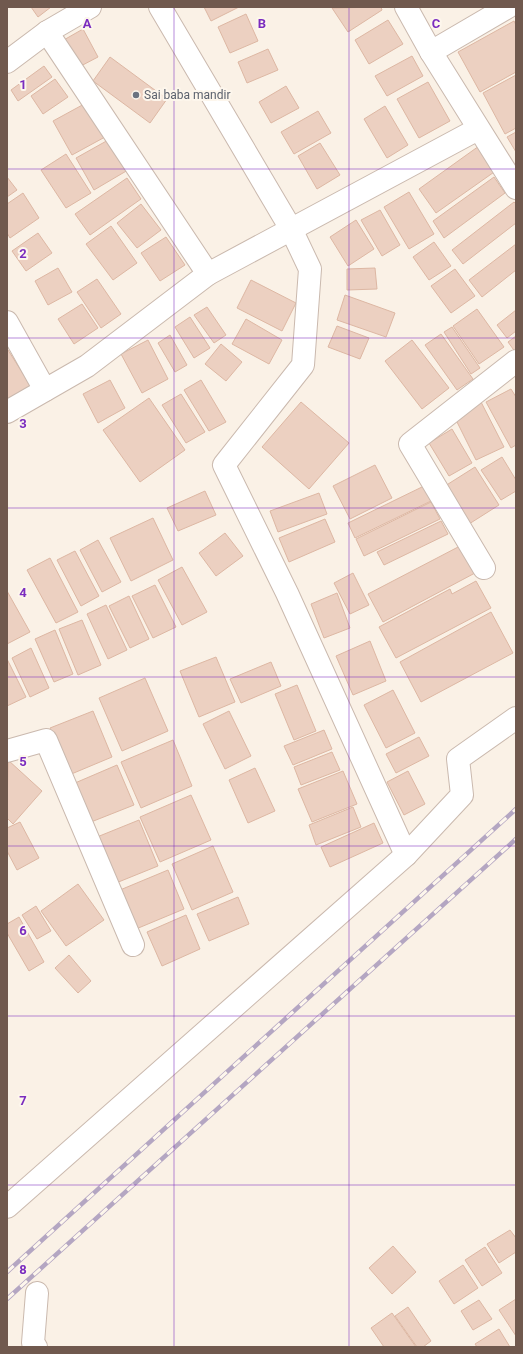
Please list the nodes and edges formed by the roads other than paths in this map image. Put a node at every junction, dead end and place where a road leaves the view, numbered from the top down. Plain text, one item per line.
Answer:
1 (90, 7) edge
2 (160, 7) edge
3 (406, 7) edge
4 (508, 7) edge
5 (47, 32) junction
6 (432, 52) junction
7 (7, 62) edge
8 (478, 129) junction
9 (515, 184) edge
10 (292, 229) junction
11 (208, 274) junction
12 (7, 322) edge
13 (516, 361) edge
14 (45, 390) junction
15 (7, 412) edge
16 (484, 568) dead end
17 (516, 718) edge
18 (7, 751) edge
19 (406, 855) junction
20 (133, 945) dead end
21 (7, 1207) edge
22 (37, 1293) dead end
23 (36, 1347) edge

1 - 5 street
2 - 10 street
3 - 6 street
4 - 6 street
5 - 7 street
5 - 11 street
6 - 8 street
8 - 9 street
8 - 10 street
10 - 11 street
10 - 19 street
11 - 14 street
12 - 14 street
13 - 16 street
14 - 15 street
17 - 19 street
18 - 20 street
19 - 21 street
22 - 23 street

